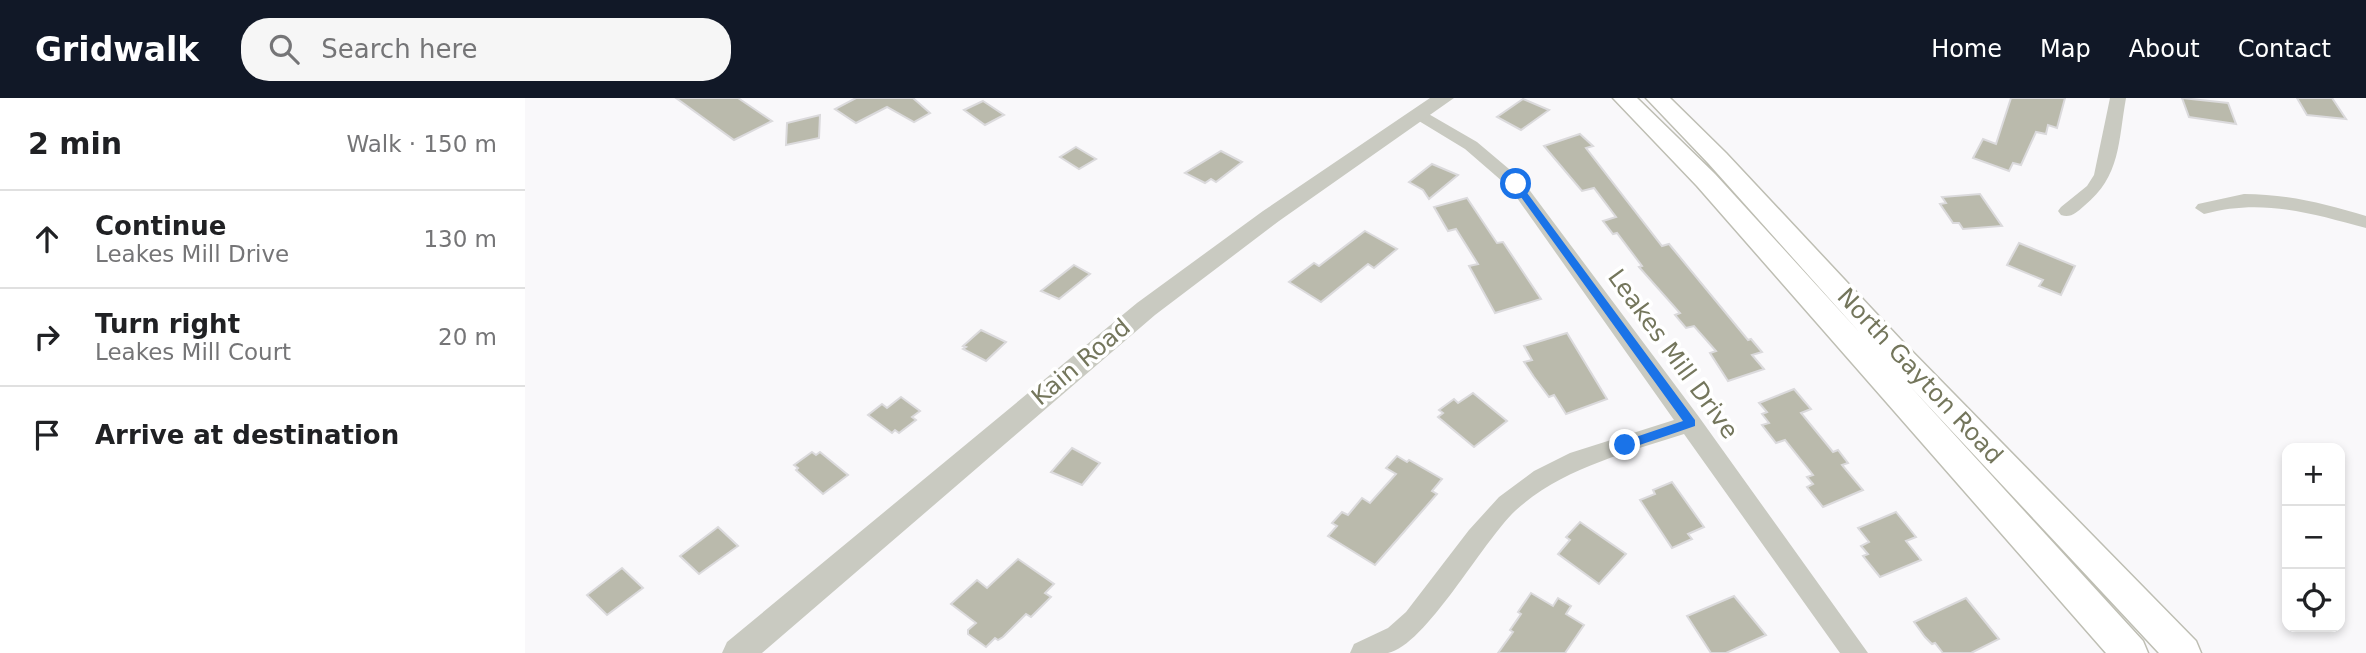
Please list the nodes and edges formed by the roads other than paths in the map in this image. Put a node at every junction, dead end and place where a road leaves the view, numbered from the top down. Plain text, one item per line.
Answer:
1 (1444, 98) edge
2 (1624, 98) edge
3 (1657, 98) edge
4 (2118, 98) edge
5 (1420, 114) junction
6 (2204, 208) dead end
7 (2067, 211) dead end
8 (2366, 222) edge
9 (1691, 423) junction
10 (739, 653) edge
11 (1363, 653) edge
12 (1855, 653) edge
13 (2130, 653) edge
14 (2183, 653) edge

1 - 5 street, Kain Road
2 - 13 main road, North Gayton Road
3 - 14 main road, North Gayton Road
4 - 7 street
5 - 9 street, Leakes Mill Drive
5 - 10 street, Kain Road
6 - 8 street
9 - 11 street
9 - 12 street, Leakes Mill Drive

